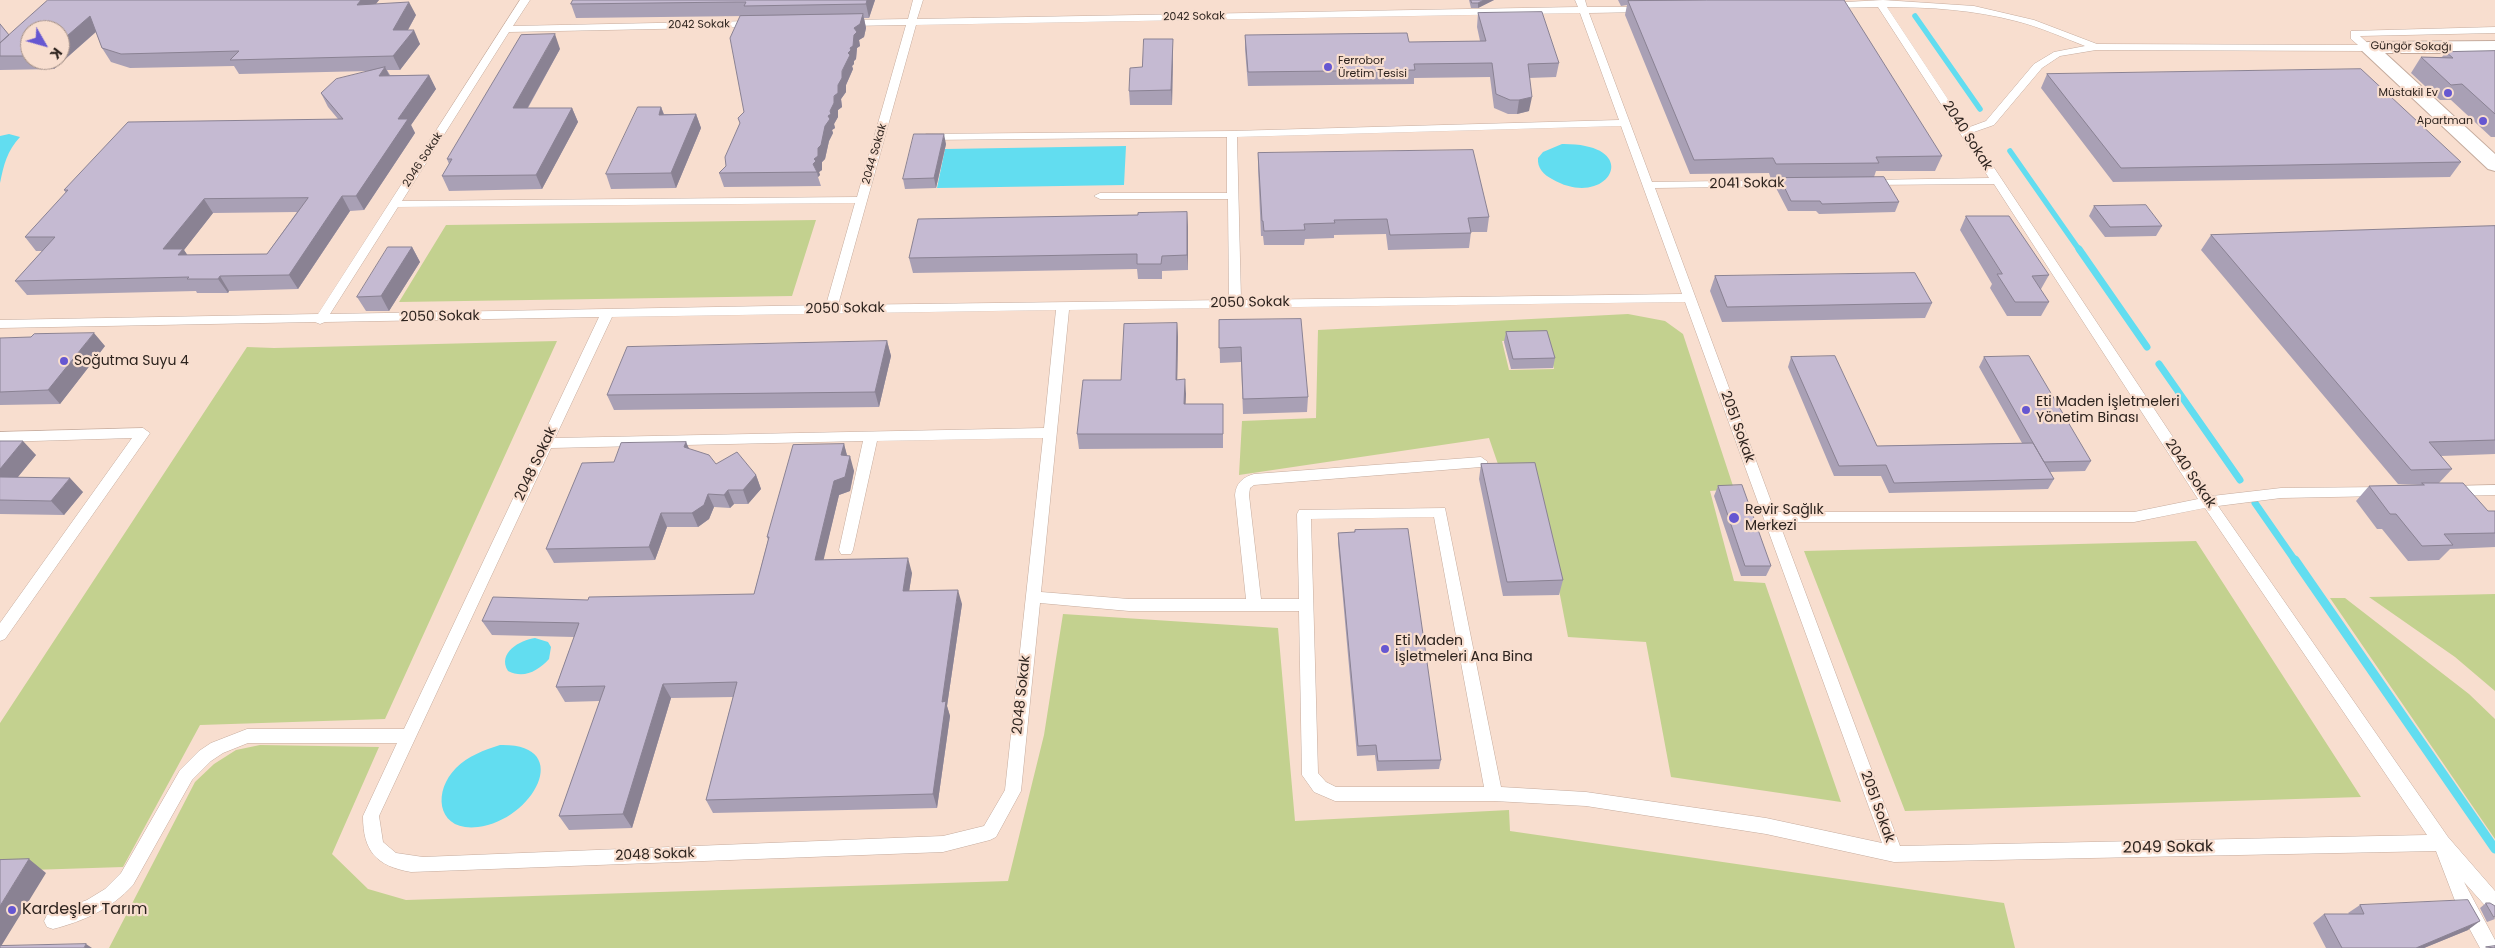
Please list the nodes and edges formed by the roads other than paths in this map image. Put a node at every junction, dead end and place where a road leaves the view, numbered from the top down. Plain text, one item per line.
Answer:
1 (525, 0) edge
2 (918, 0) edge
3 (1880, 2) edge
4 (1582, 5) edge
5 (1822, 6) edge
6 (1653, 8) edge
7 (912, 22) junction
8 (833, 23) edge
9 (764, 24) edge
10 (507, 29) junction
11 (2495, 30) edge
12 (2495, 47) edge
13 (2096, 48) junction
14 (2368, 48) junction
15 (1625, 123) junction
16 (1965, 132) junction
17 (1232, 134) junction
18 (917, 138) edge
19 (2485, 147) edge
20 (2495, 165) edge
21 (1997, 181) junction
22 (1807, 183) edge
23 (1857, 183) edge
24 (1648, 186) junction
25 (1100, 196) dead end
26 (1233, 196) junction
27 (862, 200) junction
28 (394, 204) junction
29 (1689, 298) junction
30 (1235, 304) junction
31 (1062, 306) junction
32 (831, 309) junction
33 (607, 314) junction
34 (320, 320) junction
35 (0, 324) edge
36 (1050, 434) junction
37 (0, 437) edge
38 (872, 437) junction
39 (546, 443) junction
40 (1481, 462) edge
41 (2495, 490) edge
42 (2398, 491) edge
43 (2437, 491) edge
44 (2208, 502) junction
45 (1770, 517) junction
46 (846, 550) dead end
47 (1033, 597) junction
48 (1254, 605) junction
49 (1306, 605) junction
50 (0, 635) edge
51 (409, 736) junction
52 (1494, 794) junction
53 (2442, 843) junction
54 (1894, 854) junction
55 (2495, 904) edge
56 (53, 921) dead end
57 (2490, 948) edge

1 - 10 lane, 2046 Sokak
2 - 7 lane, 2044 Sokak
3 - 5 lane
3 - 13 lane
3 - 16 lane, 2040 Sokak
4 - 6 lane, 2042 Sokak
4 - 7 lane, 2042 Sokak
4 - 15 lane, 2051 Sokak
7 - 8 lane, 2042 Sokak
7 - 27 lane, 2044 Sokak
9 - 10 lane, 2042 Sokak
10 - 28 lane, 2046 Sokak
11 - 14 lane, Güngör Sokağı
12 - 14 street, Güngör Sokağı
13 - 14 lane
13 - 16 lane
14 - 19 street
15 - 17 lane
15 - 24 lane, 2051 Sokak
16 - 21 lane, 2040 Sokak
17 - 18 lane
17 - 26 lane
19 - 20 street
21 - 23 lane
21 - 44 lane, 2040 Sokak
22 - 24 lane, 2041 Sokak
24 - 29 lane, 2051 Sokak
25 - 26 lane
26 - 30 lane
27 - 28 lane
27 - 32 lane, 2044 Sokak
28 - 34 lane, 2046 Sokak
29 - 30 lane, 2050 Sokak
29 - 45 lane, 2051 Sokak
30 - 31 lane, 2050 Sokak
31 - 32 lane, 2050 Sokak
31 - 36 lane, 2048 Sokak
32 - 33 lane, 2050 Sokak
33 - 34 lane, 2050 Sokak
33 - 39 lane, 2048 Sokak
34 - 35 lane, 2050 Sokak
36 - 38 lane
36 - 47 lane, 2048 Sokak
37 - 50 lane
38 - 39 lane
38 - 46 lane
39 - 51 lane, 2048 Sokak
40 - 48 lane
41 - 43 lane
42 - 44 lane
44 - 45 lane
44 - 53 lane, 2040 Sokak
45 - 54 lane, 2051 Sokak
47 - 48 lane
47 - 51 lane, 2048 Sokak
48 - 49 lane
49 - 52 lane, 2049 Sokak
49 - 52 lane
51 - 56 lane
52 - 54 lane, 2049 Sokak
53 - 54 lane, 2049 Sokak
53 - 55 lane, 2040 Sokak
53 - 57 lane, 2040 Sokak

